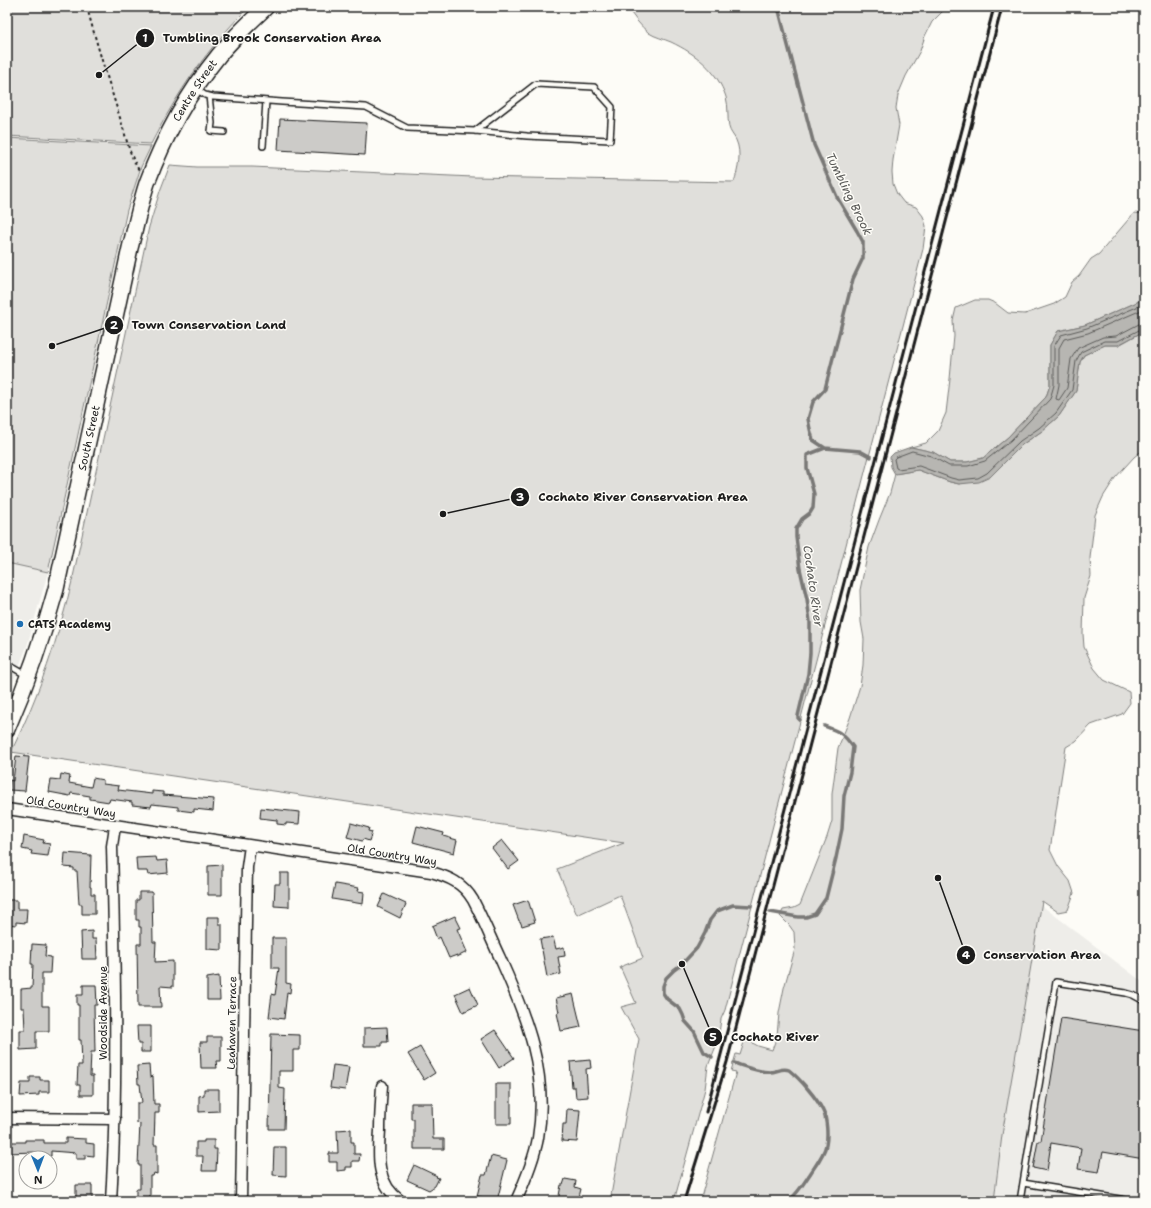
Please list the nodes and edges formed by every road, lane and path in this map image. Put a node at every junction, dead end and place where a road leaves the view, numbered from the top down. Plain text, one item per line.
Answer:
1 (87, 7) edge
2 (266, 7) edge
3 (196, 89) junction
4 (209, 96) junction
5 (266, 101) junction
6 (475, 131) junction
7 (224, 132) dead end
8 (164, 145) joint
9 (263, 146) dead end
10 (147, 183) junction
11 (7, 664) edge
12 (29, 677) junction
13 (7, 729) edge
14 (7, 809) edge
15 (115, 826) junction
16 (250, 846) junction
17 (1144, 1001) edge
18 (382, 1086) dead end
19 (7, 1118) edge
20 (115, 1119) junction
21 (1023, 1183) junction
22 (111, 1201) edge
23 (241, 1201) edge
24 (401, 1201) edge
25 (516, 1201) edge
26 (1020, 1201) edge
27 (1132, 1201) edge

1 - 10 path
2 - 3 main road, Centre Street
3 - 4 lane
3 - 8 main road, Centre Street
4 - 5 lane
4 - 7 lane
5 - 6 lane
5 - 9 lane
6 - 6 lane
8 - 10 main road, South Street
10 - 12 main road, South Street
11 - 12 lane
12 - 13 main road, South Street
14 - 15 street, Old Country Way
15 - 16 street, Old Country Way
15 - 20 street, Woodside Avenue
16 - 23 street, Leahaven Terrace
16 - 25 street, Old Country Way
17 - 21 lane
18 - 24 street
19 - 20 street
20 - 22 street, Woodside Avenue
21 - 26 lane
21 - 27 lane

